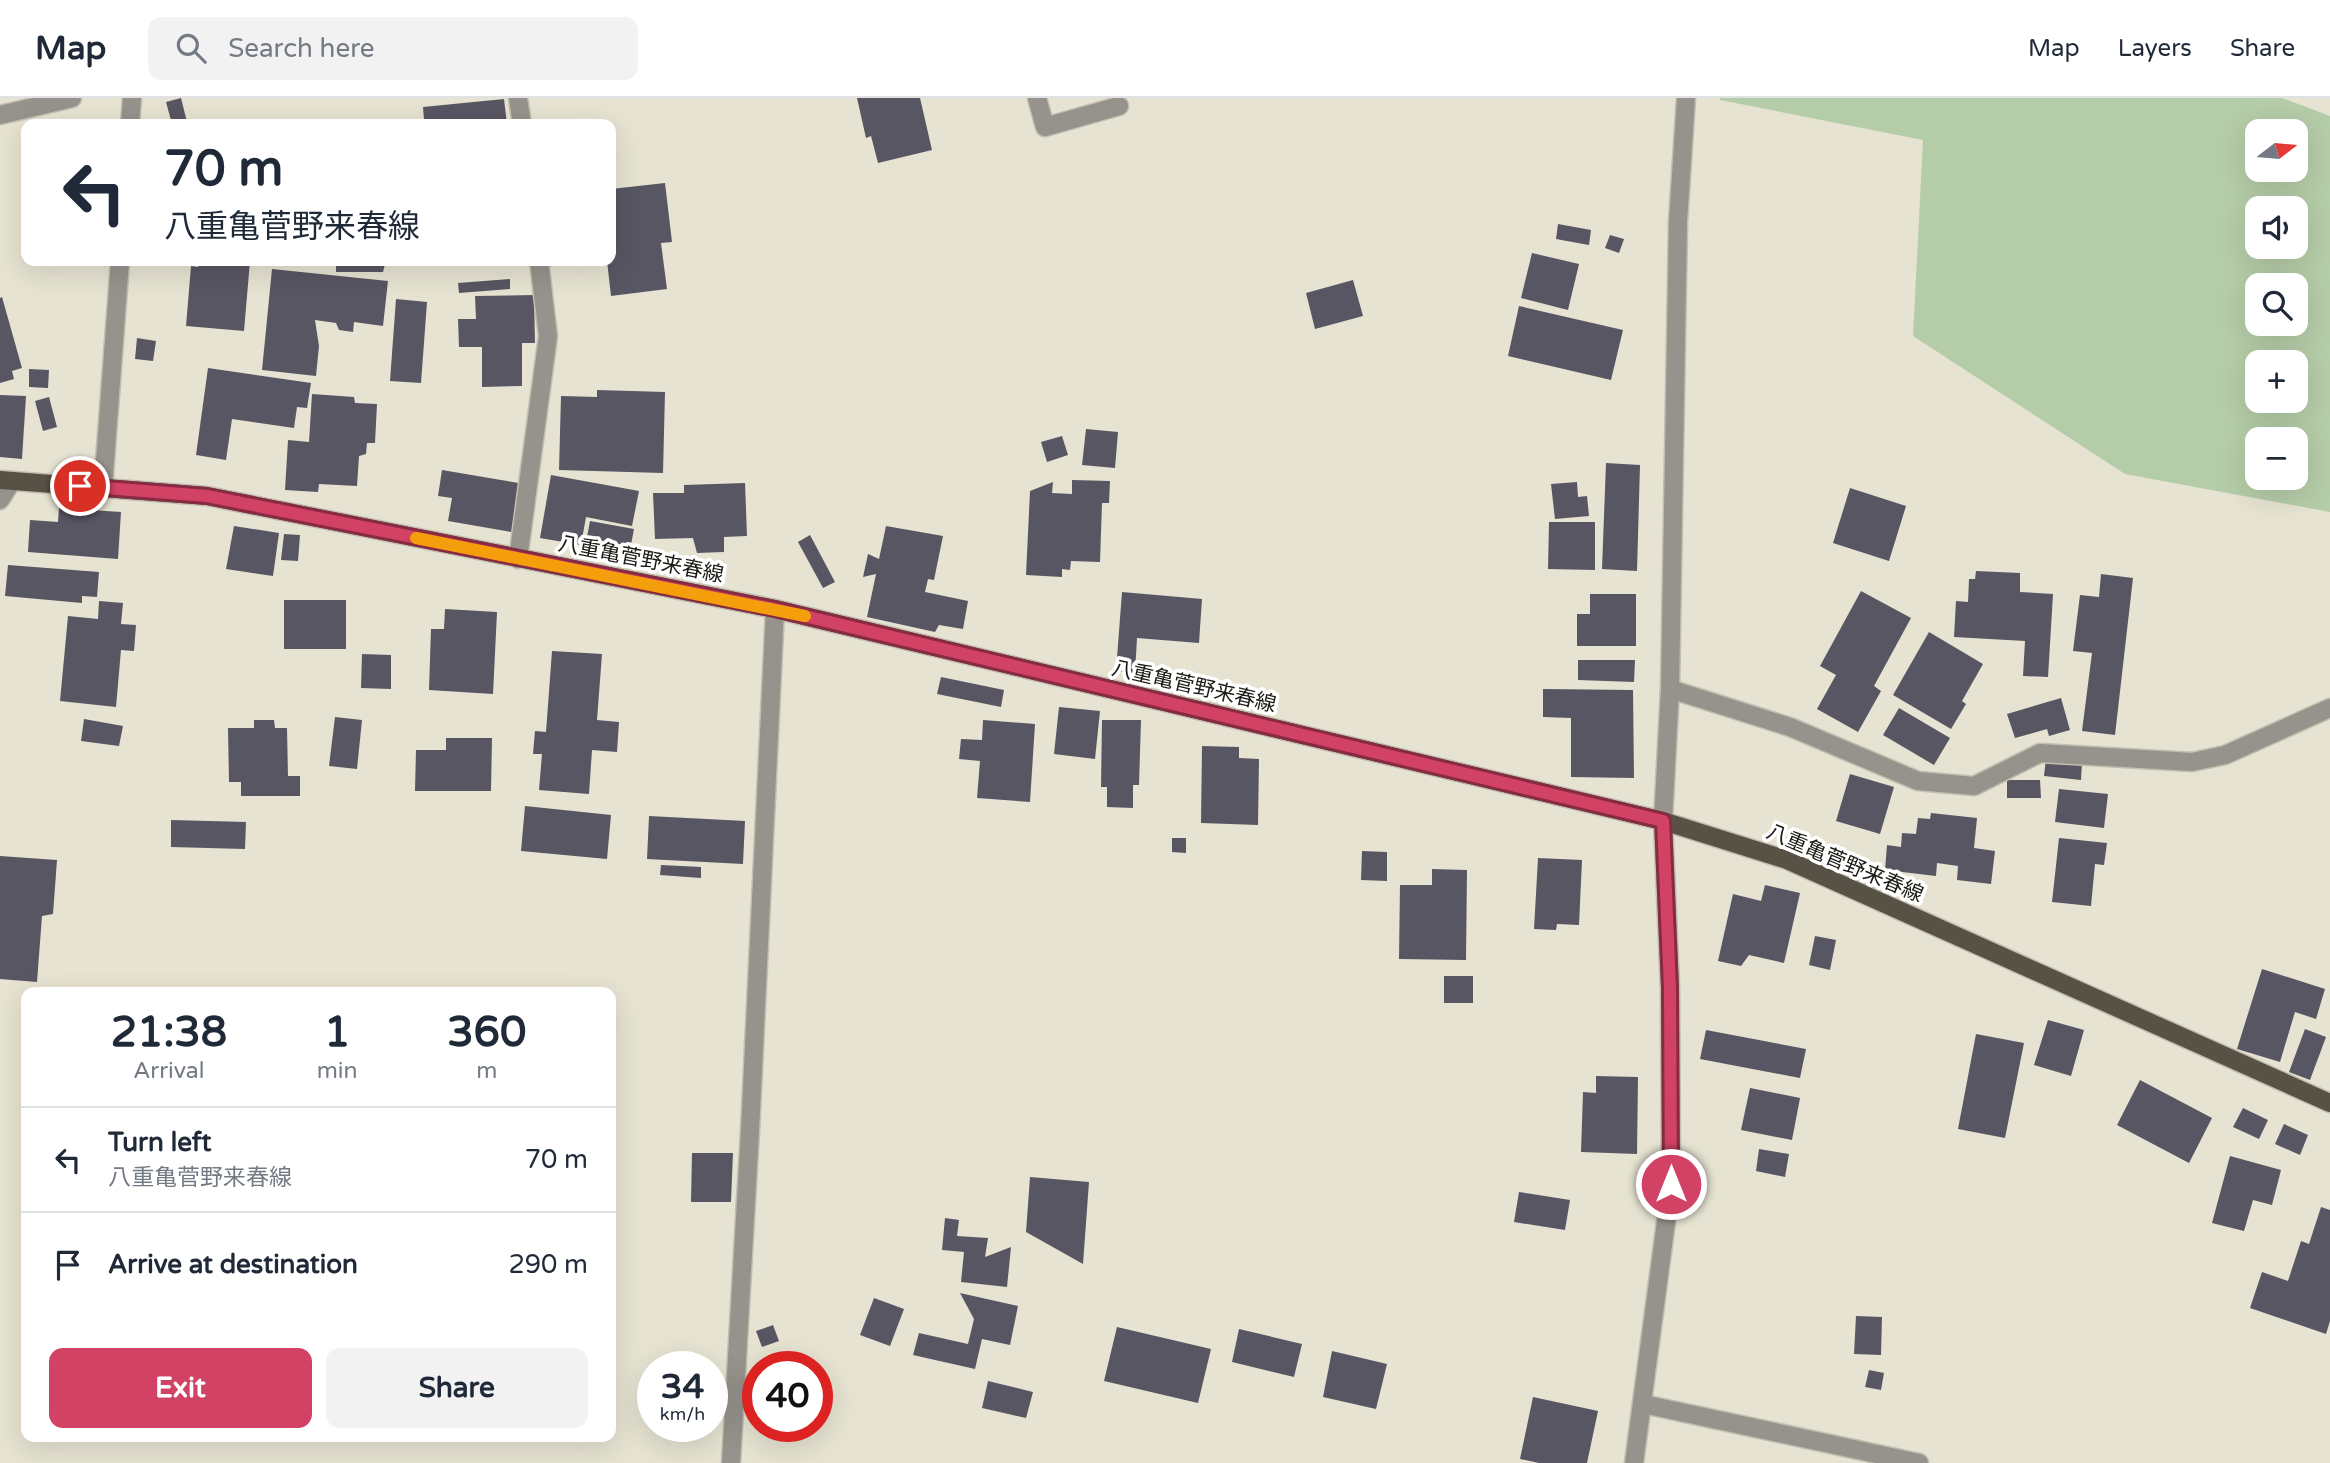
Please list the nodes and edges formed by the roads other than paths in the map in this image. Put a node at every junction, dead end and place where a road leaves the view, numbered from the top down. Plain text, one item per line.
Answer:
1 (72, 98) edge
2 (132, 98) edge
3 (518, 98) edge
4 (1037, 98) edge
5 (1686, 98) edge
6 (1119, 106) dead end
7 (0, 115) edge
8 (130, 119) edge
9 (521, 119) edge
10 (120, 266) edge
11 (540, 266) edge
12 (6, 481) edge
13 (103, 488) junction
14 (0, 500) edge
15 (518, 559) junction
16 (775, 609) junction
17 (1670, 690) junction
18 (2330, 708) edge
19 (1663, 821) junction
20 (2330, 1103) edge
21 (1643, 1405) junction
22 (731, 1463) edge
23 (1634, 1463) edge
24 (1919, 1463) edge

1 - 7 street
2 - 8 street
3 - 9 street
4 - 6 street
5 - 17 street
10 - 13 street
11 - 15 street
12 - 13 main road, 八重亀菅野来春線
12 - 14 street
13 - 15 main road, 八重亀菅野来春線
15 - 16 main road, 八重亀菅野来春線
16 - 19 main road, 八重亀菅野来春線
16 - 22 street
17 - 18 street
17 - 19 street
19 - 20 main road, 八重亀菅野来春線
19 - 21 street
21 - 23 street
21 - 24 street

